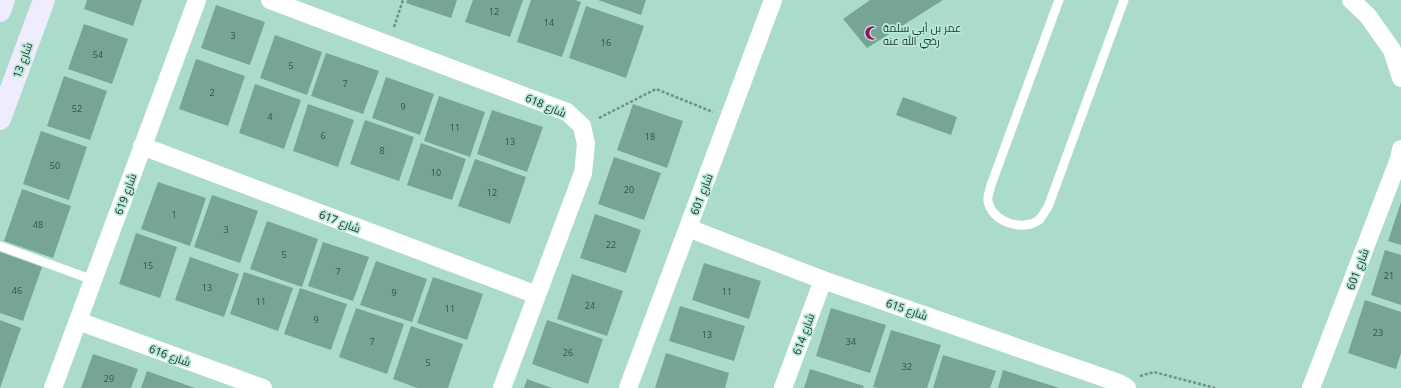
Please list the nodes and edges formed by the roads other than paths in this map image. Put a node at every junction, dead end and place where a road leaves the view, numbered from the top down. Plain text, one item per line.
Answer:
1 (4, 0) edge
2 (44, 0) edge
3 (197, 0) edge
4 (270, 0) edge
5 (773, 0) edge
6 (1059, 0) edge
7 (1124, 0) edge
8 (1351, 0) edge
9 (0, 11) edge
10 (1401, 78) edge
11 (0, 119) edge
12 (142, 146) junction
13 (1401, 149) edge
14 (688, 228) junction
15 (0, 246) edge
16 (93, 280) junction
17 (823, 280) junction
18 (537, 295) junction
19 (78, 321) junction
20 (1123, 385) edge
21 (53, 388) edge
22 (263, 388) edge
23 (502, 388) edge
24 (628, 388) edge
25 (783, 388) edge
26 (1311, 388) edge

1 - 9 street
2 - 11 street, شارع 13
3 - 12 street, شارع 619
4 - 18 street, شارع 618
5 - 14 street, شارع 601
6 - 7 lane
8 - 10 street
12 - 16 street, شارع 619
12 - 18 street, شارع 617
13 - 26 street, شارع 601
14 - 17 street, شارع 615
14 - 24 street, شارع 601
15 - 16 lane
16 - 19 street, شارع 619
17 - 20 street, شارع 615
17 - 25 street, شارع 614
18 - 23 street
19 - 21 street, شارع 619
19 - 22 street, شارع 616

